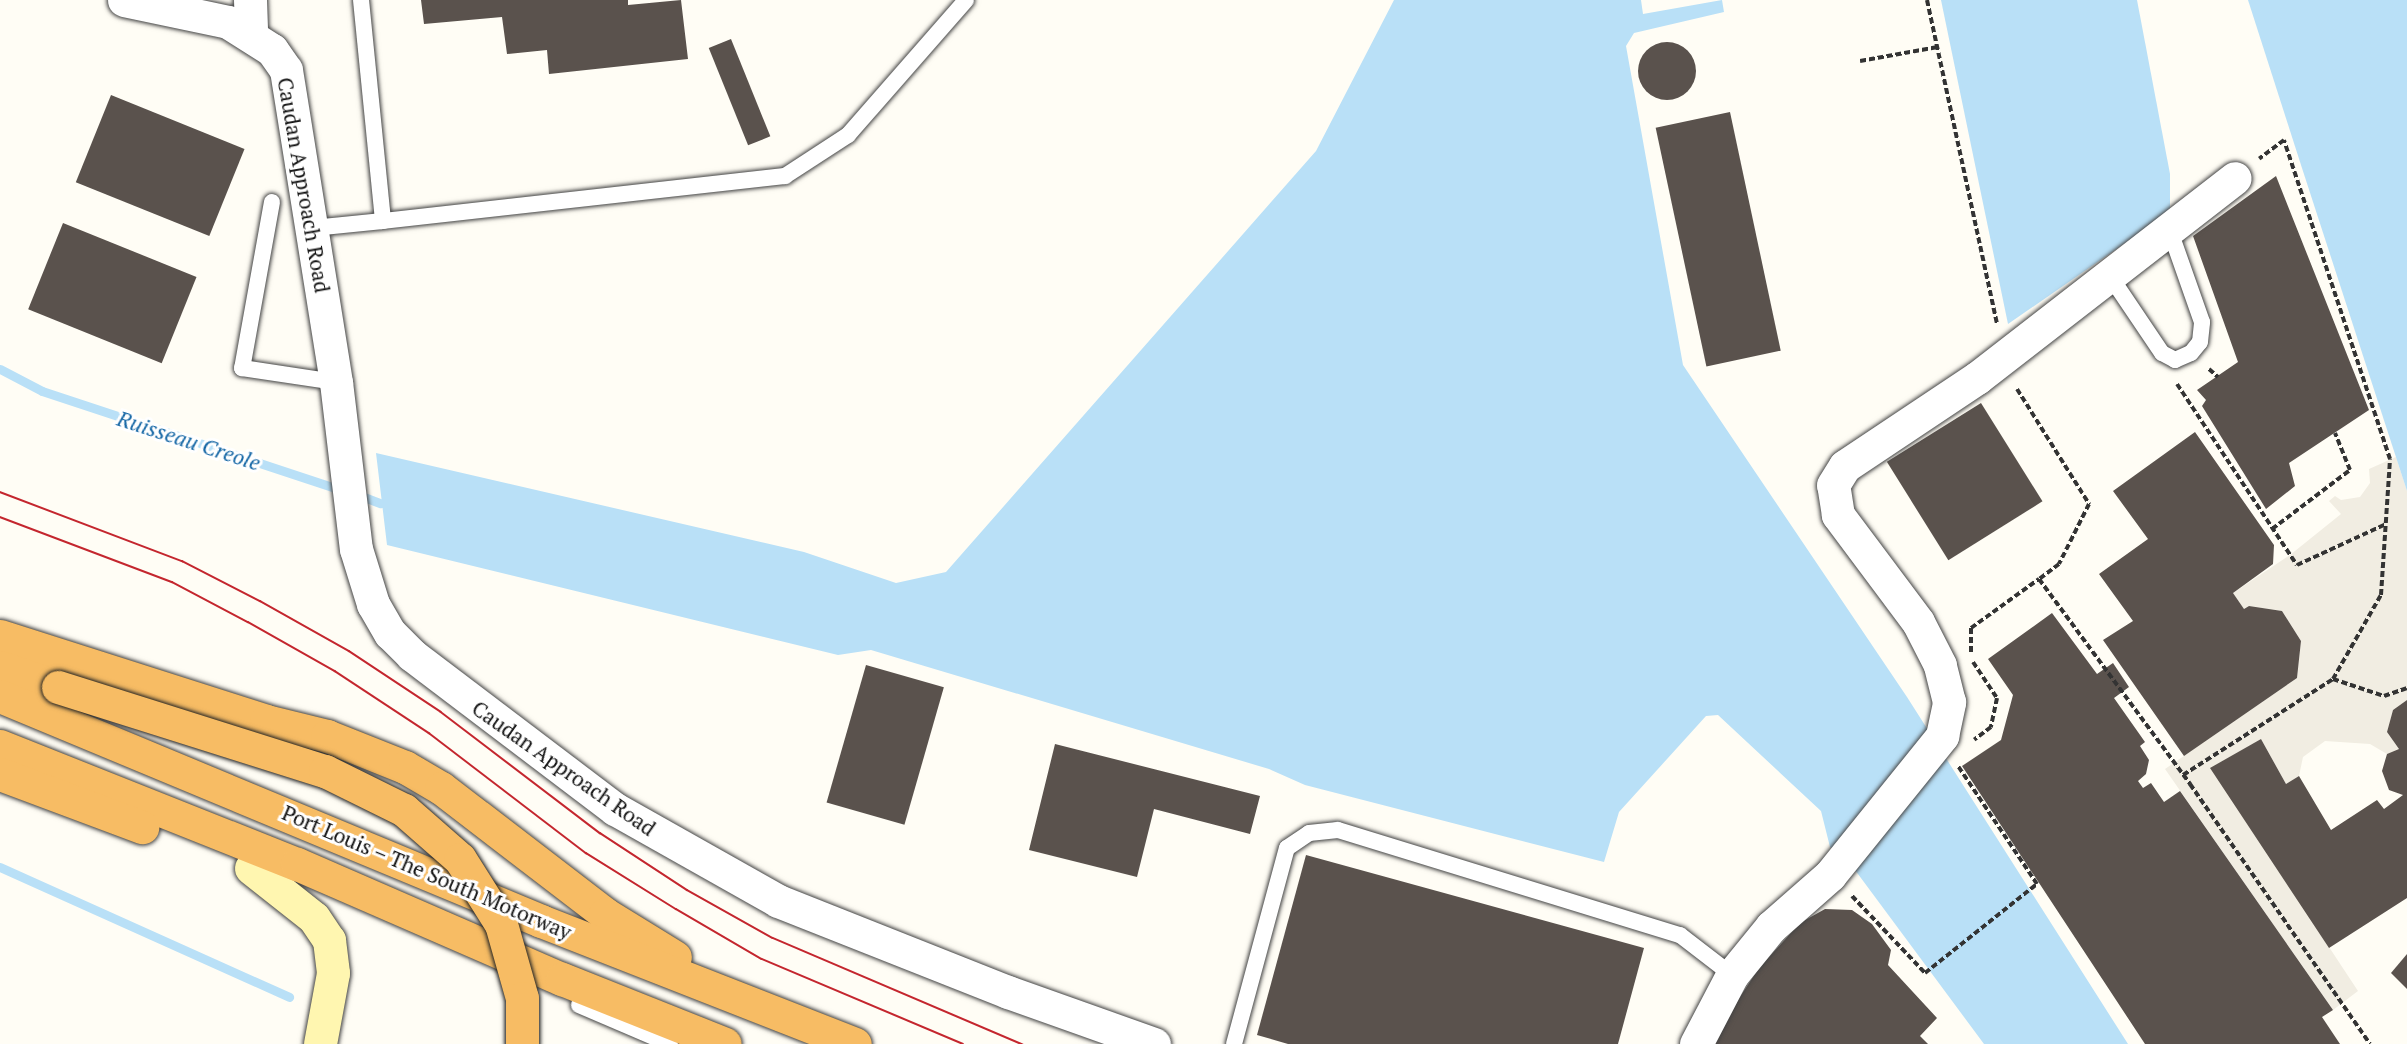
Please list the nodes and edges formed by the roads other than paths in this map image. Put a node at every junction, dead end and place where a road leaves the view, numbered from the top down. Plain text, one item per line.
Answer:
1 (124, 0) edge
2 (250, 0) edge
3 (361, 0) edge
4 (966, 0) edge
5 (251, 34) junction
6 (2235, 178) road end
7 (272, 202) dead end
8 (383, 220) junction
9 (313, 228) junction
10 (2170, 231) junction
11 (2110, 276) junction
12 (336, 382) junction
13 (0, 636) edge
14 (0, 667) edge
15 (0, 696) edge
16 (0, 746) edge
17 (0, 774) edge
18 (251, 868) junction
19 (1732, 975) junction
20 (579, 1005) junction
21 (756, 1005) junction
22 (723, 1043) edge
23 (320, 1044) edge
24 (522, 1044) edge
25 (670, 1044) edge
26 (855, 1044) edge
27 (1154, 1044) edge
28 (1234, 1044) edge
29 (1696, 1044) edge

1 - 5 street, Caudan Approach Road
2 - 5 street
3 - 8 lane
4 - 8 lane
5 - 9 street, Caudan Approach Road
6 - 10 street
7 - 12 lane
8 - 9 lane
9 - 12 street, Caudan Approach Road
10 - 11 street
10 - 11 lane
11 - 19 street
12 - 27 street, Caudan Approach Road
13 - 21 highway
14 - 24 highway, bridge
15 - 21 highway, Port Louis – The South Motorway
16 - 22 highway, Port Louis – The South Motorway
17 - 18 highway
18 - 20 highway
18 - 23 main road
19 - 28 lane
19 - 29 street
20 - 22 highway
20 - 25 lane
21 - 26 highway, Port Louis – The South Motorway

